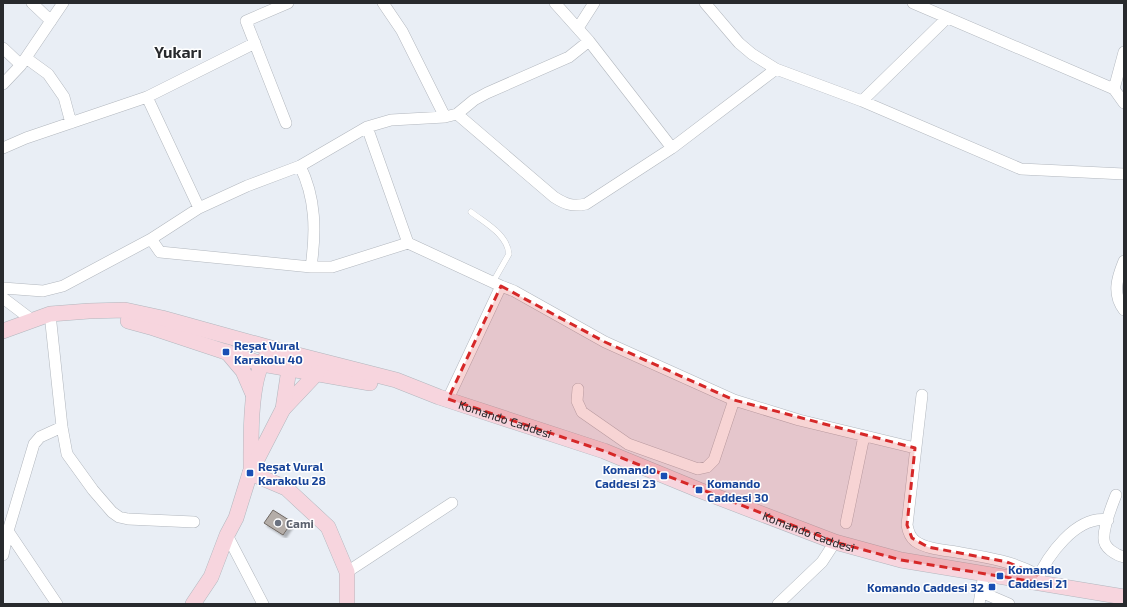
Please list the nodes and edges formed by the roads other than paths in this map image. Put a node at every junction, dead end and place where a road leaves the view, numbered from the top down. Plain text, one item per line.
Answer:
1 (32, 3) edge
2 (62, 3) edge
3 (288, 3) edge
4 (383, 3) edge
5 (555, 3) edge
6 (594, 3) edge
7 (705, 3) edge
8 (913, 3) edge
9 (948, 18) junction
10 (51, 21) junction
11 (578, 28) junction
12 (589, 41) junction
13 (255, 43) junction
14 (3, 48) edge
15 (1124, 52) edge
16 (23, 62) junction
17 (776, 69) junction
18 (3, 84) edge
19 (1114, 89) junction
20 (147, 97) junction
21 (862, 101) junction
22 (1124, 103) edge
23 (457, 114) junction
24 (445, 117) junction
25 (71, 123) junction
26 (286, 123) dead end
27 (367, 127) junction
28 (3, 148) edge
29 (672, 148) junction
30 (300, 166) junction
31 (1124, 174) edge
32 (199, 208) junction
33 (471, 212) dead end
34 (151, 239) junction
35 (408, 243) junction
36 (1124, 261) edge
37 (311, 267) junction
38 (497, 285) junction
39 (3, 288) edge
40 (3, 298) edge
41 (1124, 310) edge
42 (89, 311) junction
43 (50, 314) junction
44 (32, 320) junction
45 (3, 331) edge
46 (278, 350) junction
47 (226, 352) junction
48 (262, 364) junction
49 (289, 369) junction
50 (317, 373) junction
51 (578, 389) dead end
52 (253, 394) junction
53 (922, 395) dead end
54 (443, 398) junction
55 (734, 400) junction
56 (283, 409) junction
57 (62, 427) junction
58 (864, 436) junction
59 (915, 448) junction
60 (250, 473) junction
61 (1116, 495) dead end
62 (452, 503) dead end
63 (1108, 520) junction
64 (194, 522) dead end
65 (846, 523) dead end
66 (8, 531) junction
67 (227, 535) junction
68 (835, 542) junction
69 (3, 555) edge
70 (1124, 557) edge
71 (347, 572) junction
72 (984, 574) junction
73 (1037, 579) junction
74 (981, 592) junction
75 (1124, 597) edge
76 (57, 604) edge
77 (193, 604) edge
78 (263, 604) edge
79 (347, 604) edge
80 (778, 604) edge
81 (979, 604) edge
82 (1009, 604) edge

1 - 10 street
2 - 10 street
3 - 13 street
4 - 24 street
5 - 11 street
6 - 11 street
7 - 17 street
8 - 9 street
9 - 19 street
9 - 21 street
10 - 16 street
11 - 12 street
12 - 23 street
12 - 29 street
13 - 20 street
13 - 26 street
14 - 16 street
15 - 19 street
16 - 18 street
16 - 25 street
17 - 21 street
17 - 29 street
19 - 22 street
20 - 25 street
20 - 32 street
21 - 31 street
23 - 24 street
23 - 29 street
24 - 27 street
25 - 28 street
27 - 30 street
27 - 35 street
30 - 32 street
30 - 37 street
32 - 34 street
33 - 38 lane
34 - 37 street
34 - 39 street
35 - 37 street
35 - 38 street
36 - 41 street
38 - 54 street
38 - 55 street
40 - 44 street
42 - 43 street
42 - 46 street
42 - 47 street
43 - 44 street
43 - 57 street
44 - 45 street
46 - 48 street
46 - 49 street
46 - 54 street
47 - 48 street
47 - 52 street
48 - 49 street
48 - 52 street
49 - 50 street
49 - 56 street
50 - 54 street
50 - 56 street
51 - 55 street
52 - 60 street
53 - 59 street
54 - 68 street, Komando Caddesi
55 - 58 street
56 - 60 street
57 - 64 street
57 - 66 street
58 - 59 street
58 - 65 street
59 - 73 street
60 - 67 street
60 - 71 street
61 - 63 street
62 - 71 street
63 - 70 street
63 - 73 street
66 - 69 street
66 - 76 street
67 - 77 street
67 - 78 street
68 - 72 street, Komando Caddesi
68 - 80 street
71 - 79 street
72 - 73 street, Komando Caddesi
72 - 74 street
73 - 75 street, Komando Caddesi
74 - 81 street
74 - 82 street

